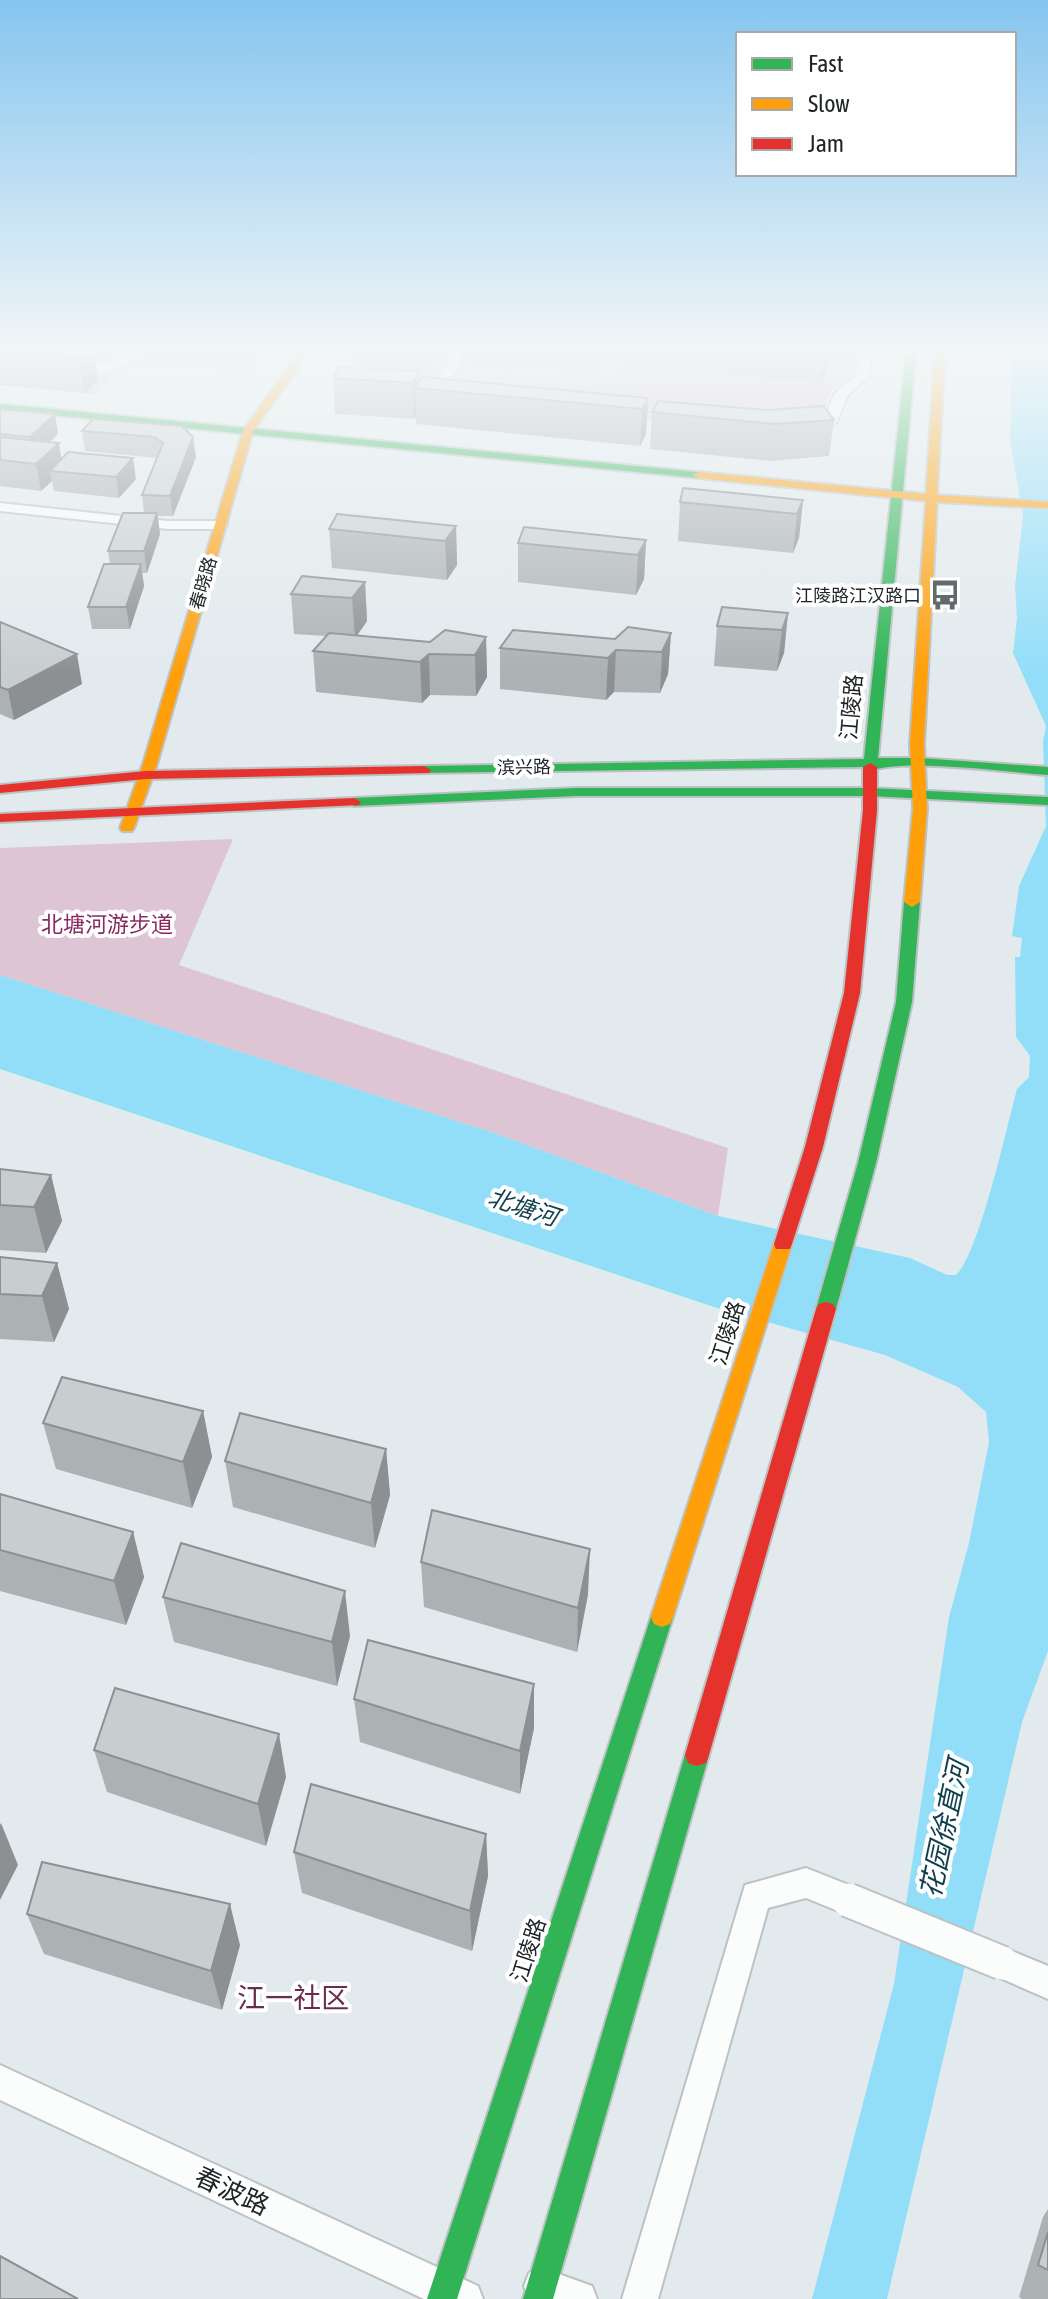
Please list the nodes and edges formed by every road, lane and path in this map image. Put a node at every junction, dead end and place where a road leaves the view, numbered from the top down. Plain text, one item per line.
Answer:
1 (240, 459) edge
2 (534, 459) edge
3 (900, 459) edge
4 (933, 459) edge
5 (896, 495) junction
6 (931, 498) junction
7 (1048, 505) edge
8 (0, 507) edge
9 (220, 525) junction
10 (872, 761) junction
11 (919, 762) junction
12 (1048, 771) edge
13 (146, 775) junction
14 (0, 789) edge
15 (870, 792) junction
16 (918, 794) junction
17 (1048, 801) edge
18 (0, 818) edge
19 (130, 820) junction
20 (1048, 1983) edge
21 (0, 2082) edge
22 (540, 2292) edge
23 (450, 2296) edge
24 (579, 2299) edge
25 (640, 2299) edge

1 - 9 main road, 春晓路
2 - 5 main road
3 - 5 main road, 江陵路
4 - 6 main road
5 - 6 main road
5 - 10 main road, 江陵路
6 - 7 main road
6 - 11 main road
8 - 9 street
9 - 13 main road, 春晓路
10 - 11 main road, 滨兴路
10 - 13 main road, 滨兴路
10 - 15 main road, 江陵路
11 - 12 main road, 滨兴路
11 - 16 main road
13 - 14 main road, 滨兴路
13 - 19 main road, 春晓路
15 - 16 main road, 滨兴路
15 - 19 main road, 滨兴路
15 - 23 main road, 江陵路
16 - 17 main road, 滨兴路
16 - 22 main road
18 - 19 main road, 滨兴路
20 - 25 street, bridge
21 - 23 street, 春波路
22 - 24 street

